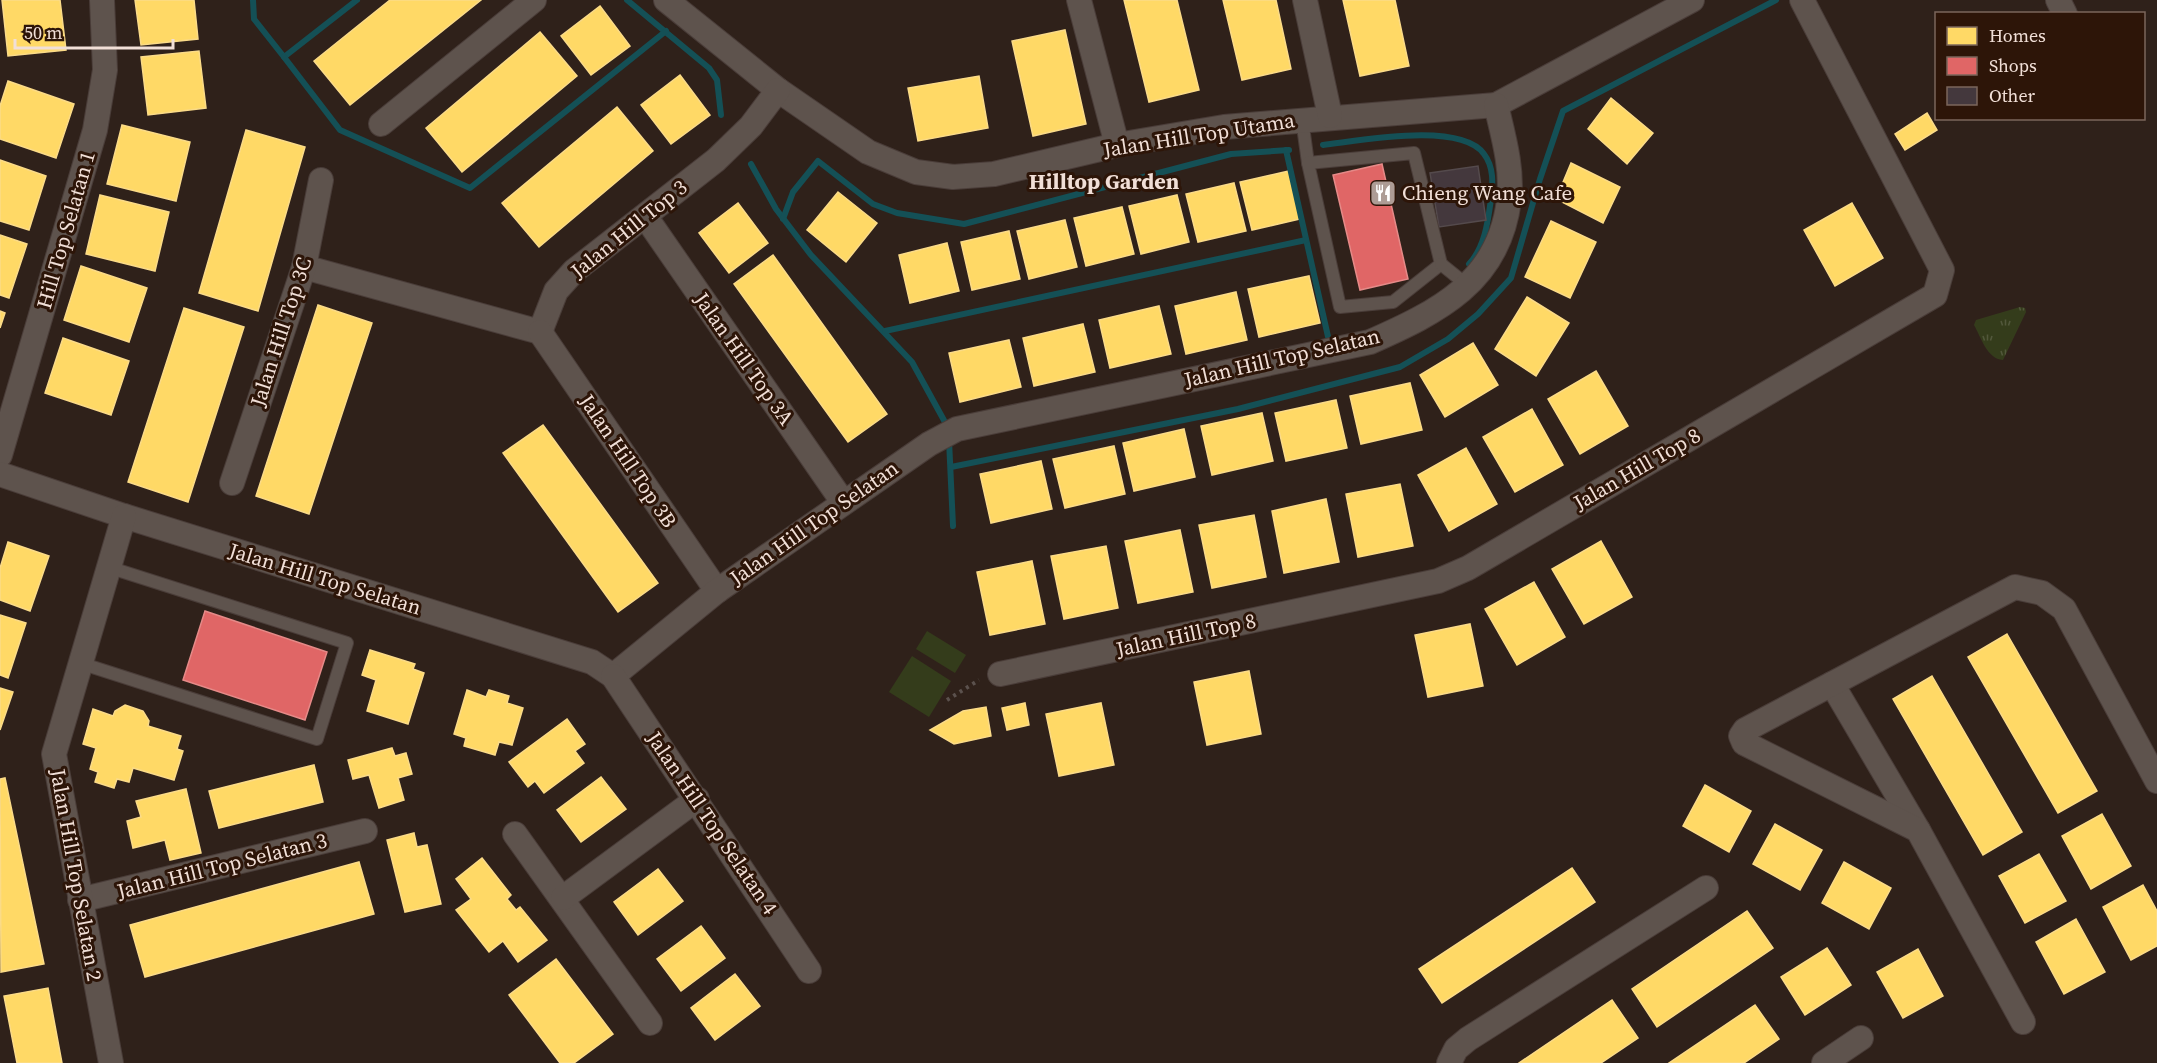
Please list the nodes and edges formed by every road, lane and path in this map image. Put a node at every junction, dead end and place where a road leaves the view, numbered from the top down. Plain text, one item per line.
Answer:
1 (102, 0) edge
2 (534, 0) edge
3 (666, 0) edge
4 (1079, 0) edge
5 (1305, 0) edge
6 (1692, 0) edge
7 (1802, 0) edge
8 (1654, 9) edge
9 (778, 90) junction
10 (1496, 105) junction
11 (1330, 116) junction
12 (1302, 119) junction
13 (381, 123) dead end
14 (1117, 145) junction
15 (1308, 164) junction
16 (321, 180) dead end
17 (645, 216) junction
18 (1441, 264) junction
19 (304, 267) junction
20 (1467, 285) junction
21 (540, 332) junction
22 (0, 455) edge
23 (0, 474) edge
24 (232, 483) dead end
25 (843, 502) junction
26 (124, 516) junction
27 (108, 567) junction
28 (717, 591) junction
29 (80, 663) junction
30 (1000, 674) joint
31 (613, 676) junction
32 (1832, 684) junction
33 (947, 700) dead end
34 (2157, 781) edge
35 (697, 799) junction
36 (1918, 830) junction
37 (365, 831) dead end
38 (515, 834) dead end
39 (1706, 888) dead end
40 (563, 898) junction
41 (80, 900) junction
42 (809, 971) dead end
43 (2023, 1022) dead end
44 (650, 1023) dead end
45 (1861, 1038) dead end
46 (111, 1063) edge
47 (1449, 1063) edge
48 (1824, 1063) edge

1 - 22 street, Hill Top Selatan 1
2 - 13 street
3 - 9 street, Jalan Hill Top Utama
4 - 14 street
5 - 11 street
6 - 8 street, Jalan Hill Top Utama
7 - 30 street, Jalan Hill Top 8
8 - 10 street, Jalan Hill Top Utama
9 - 14 street, Jalan Hill Top Utama
9 - 17 street, Jalan Hill Top 3
10 - 11 street, Jalan Hill Top Utama
10 - 20 street, Jalan Hill Top Selatan
11 - 12 street, Jalan Hill Top Utama
12 - 14 street, Jalan Hill Top Utama
12 - 15 lane
15 - 18 lane
15 - 18 lane
16 - 19 street, Jalan Hill Top 3C
17 - 21 street, Jalan Hill Top 3
17 - 25 street, Jalan Hill Top 3A
18 - 20 lane
19 - 21 street
19 - 24 street, Jalan Hill Top 3C
20 - 25 street, Jalan Hill Top Selatan
21 - 28 street, Jalan Hill Top 3B
23 - 26 street, Jalan Hill Top Selatan
25 - 28 street, Jalan Hill Top Selatan
26 - 27 street, Jalan Hill Top Selatan 2
26 - 31 street, Jalan Hill Top Selatan
27 - 29 street, Jalan Hill Top Selatan 2
27 - 29 lane
28 - 31 street, Jalan Hill Top Selatan
29 - 41 street, Jalan Hill Top Selatan 2
30 - 33 path
31 - 35 street, Jalan Hill Top Selatan 4
32 - 34 street
32 - 36 street
32 - 36 street
35 - 40 street
35 - 42 street, Jalan Hill Top Selatan 4
36 - 43 street
37 - 41 street, Jalan Hill Top Selatan 3
38 - 40 street
39 - 47 street
40 - 44 street
41 - 46 street, Jalan Hill Top Selatan 2
45 - 48 street

